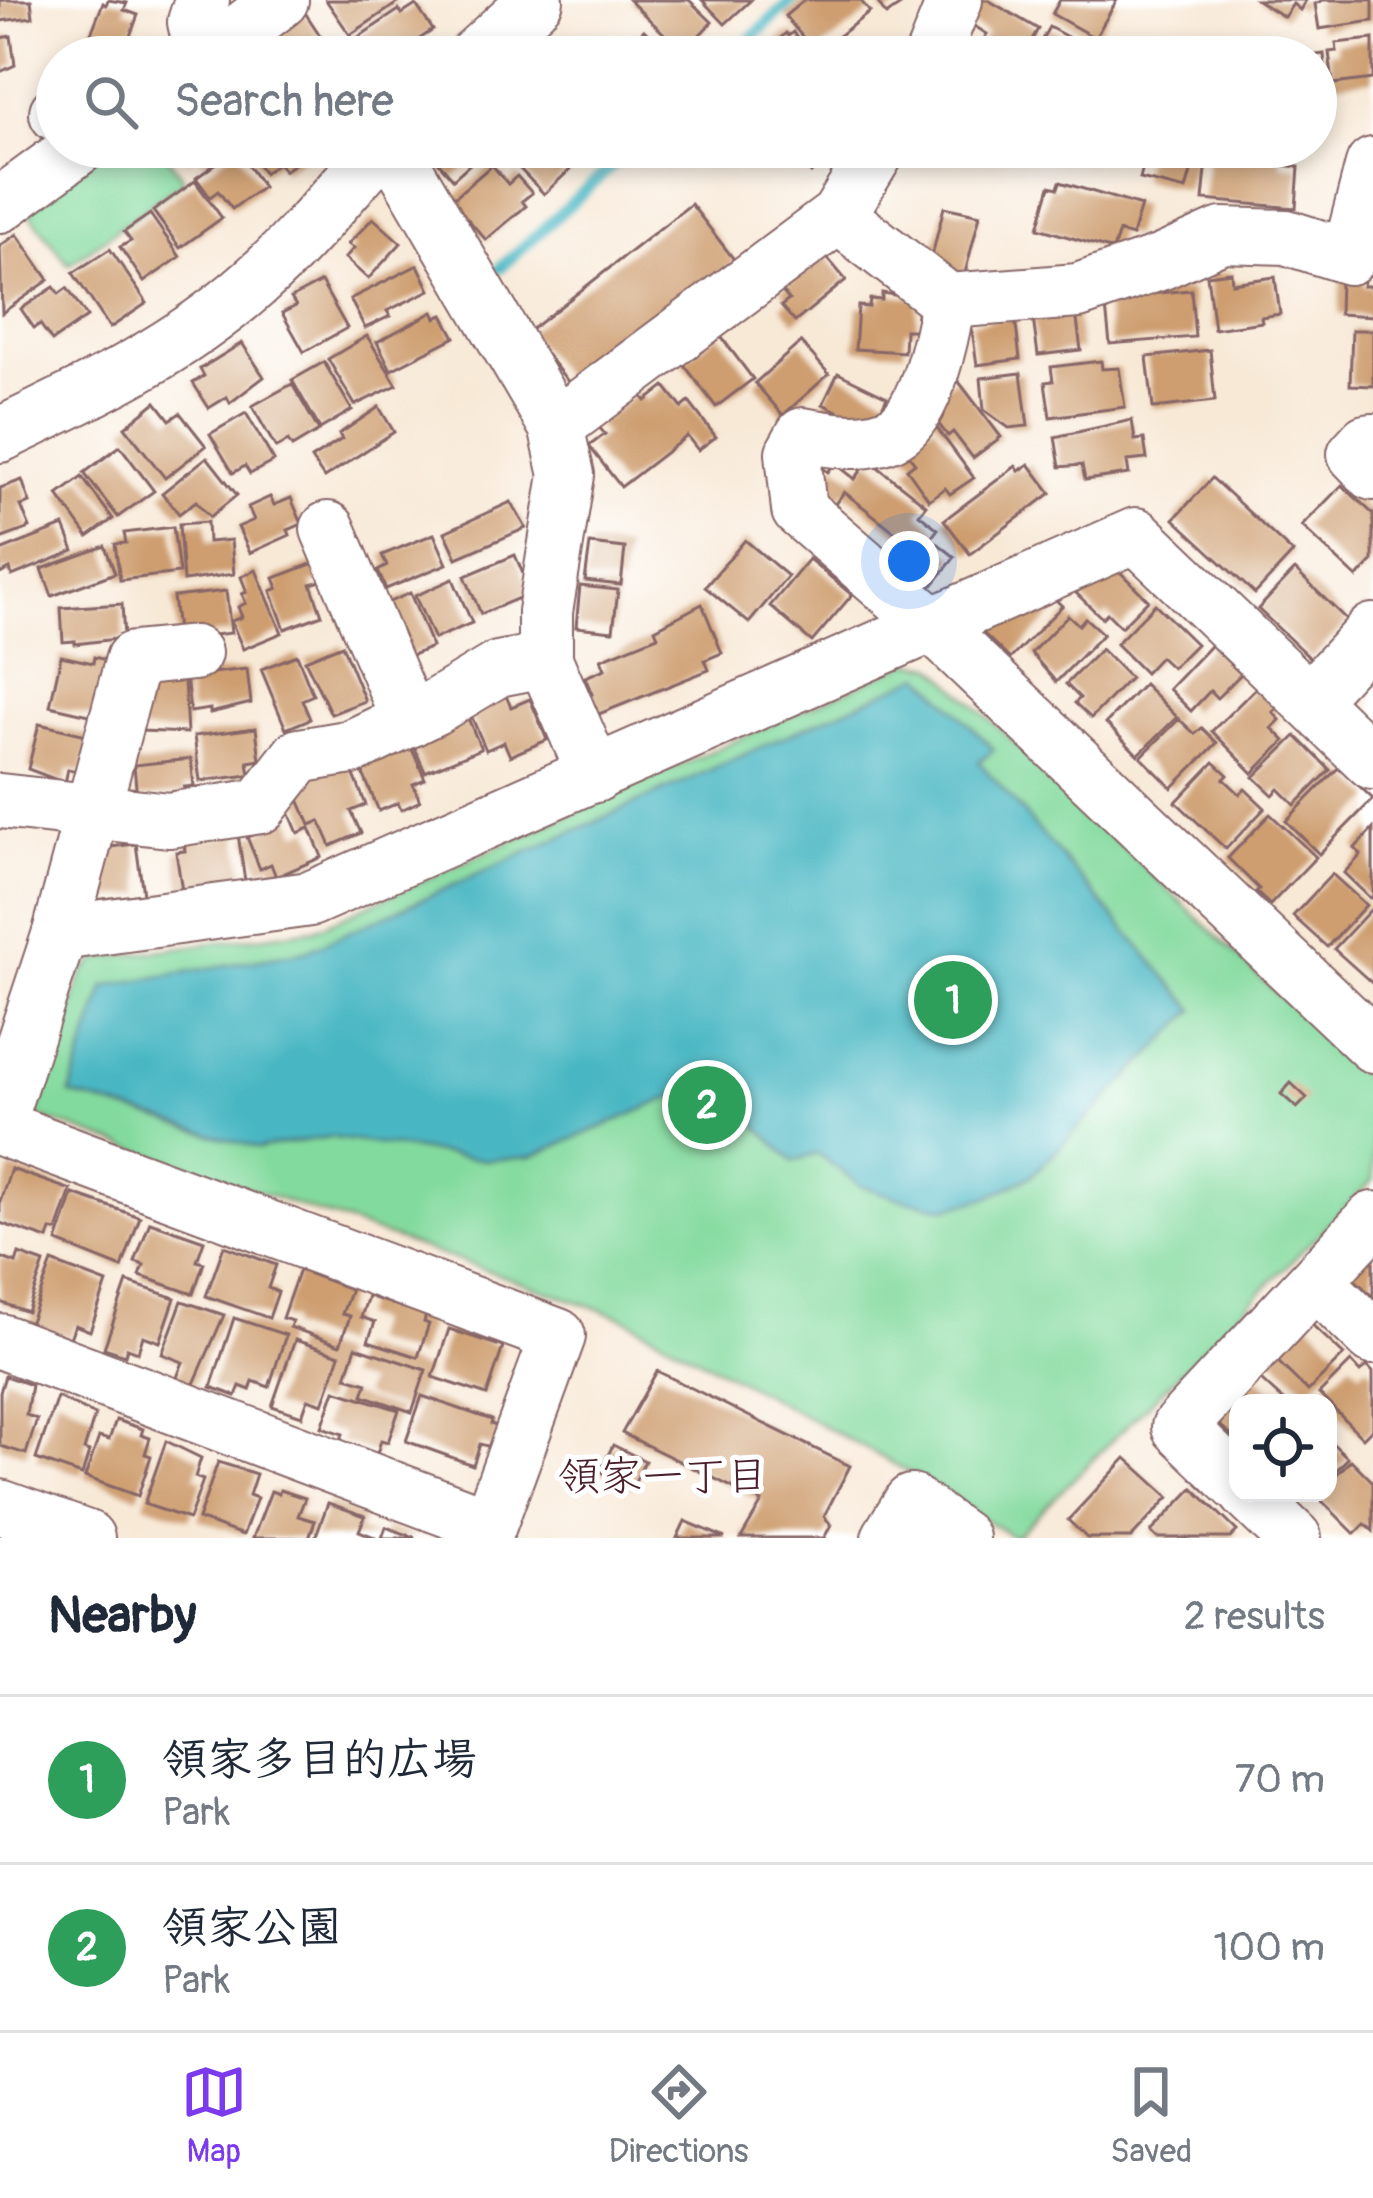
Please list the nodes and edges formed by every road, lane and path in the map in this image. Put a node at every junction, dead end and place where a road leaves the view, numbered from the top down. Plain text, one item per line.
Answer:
1 (202, 0) edge
2 (281, 0) edge
3 (536, 0) edge
4 (955, 0) edge
5 (199, 36) edge
6 (233, 36) edge
7 (497, 36) edge
8 (940, 36) edge
9 (36, 166) edge
10 (1373, 166) edge
11 (363, 168) edge
12 (404, 168) edge
13 (867, 168) edge
14 (0, 205) edge
15 (838, 216) junction
16 (948, 302) junction
17 (556, 426) junction
18 (0, 435) edge
19 (1373, 441) edge
20 (1373, 473) edge
21 (328, 529) dead end
22 (931, 624) junction
23 (1373, 631) edge
24 (194, 653) dead end
25 (545, 660) junction
26 (1309, 700) junction
27 (410, 720) junction
28 (1373, 763) edge
29 (595, 775) junction
30 (0, 801) edge
31 (91, 814) junction
32 (60, 933) junction
33 (1373, 1045) edge
34 (0, 1114) edge
35 (0, 1128) edge
36 (1373, 1220) edge
37 (1317, 1283) junction
38 (1373, 1337) edge
39 (0, 1341) edge
40 (1229, 1475) edge
41 (1256, 1502) edge
42 (0, 1507) edge
43 (87, 1538) edge
44 (889, 1538) edge
45 (962, 1538) edge
46 (1294, 1538) edge

1 - 5 street
2 - 6 street
3 - 7 street
4 - 8 street
9 - 14 street
10 - 16 street
11 - 18 street
12 - 17 street
13 - 15 street
15 - 16 street
15 - 17 street
16 - 22 street
17 - 25 street
19 - 20 street
21 - 27 street
22 - 26 street
22 - 29 street
22 - 33 street
23 - 26 street
24 - 31 street
25 - 27 street
25 - 29 street
26 - 28 street
27 - 31 street
29 - 32 street
30 - 31 street
31 - 32 street
32 - 34 street
35 - 39 street
36 - 37 street
37 - 38 street
37 - 40 street
41 - 46 street
42 - 43 street
44 - 45 street

